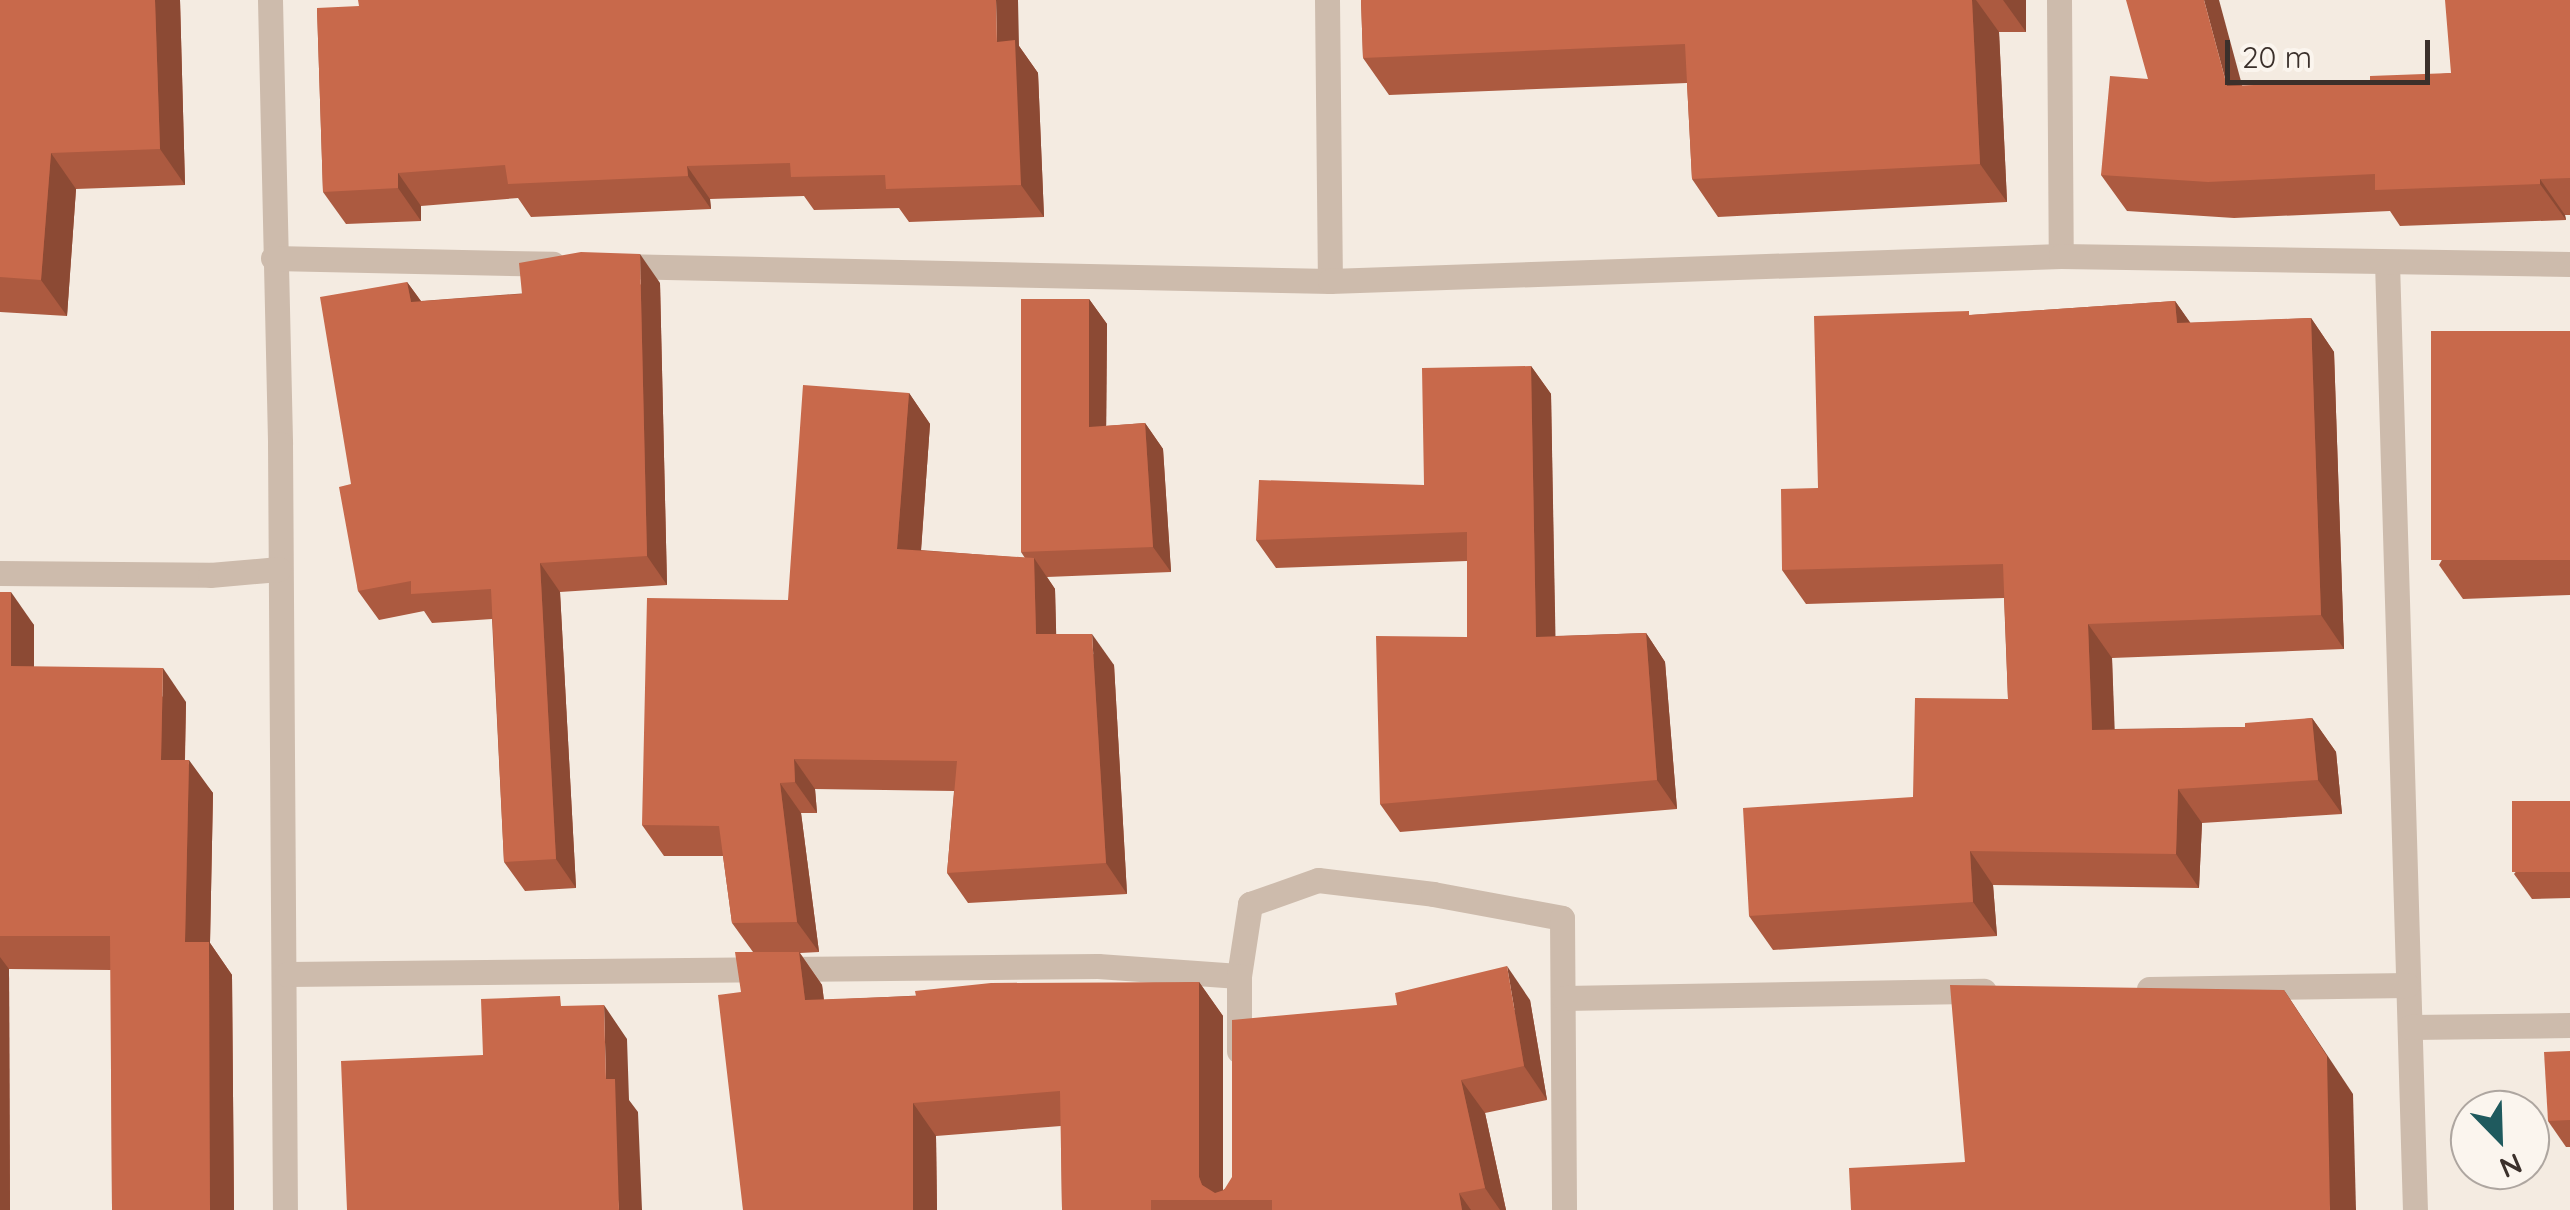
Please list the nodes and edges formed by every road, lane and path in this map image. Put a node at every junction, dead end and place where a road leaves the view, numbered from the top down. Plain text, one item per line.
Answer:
1 (270, 0) edge
2 (1327, 0) edge
3 (2059, 0) edge
4 (2060, 256) junction
5 (273, 258) junction
6 (2388, 262) junction
7 (2570, 264) edge
8 (1330, 281) junction
9 (279, 569) junction
10 (0, 573) edge
11 (287, 974) junction
12 (1239, 976) junction
13 (2407, 985) junction
14 (2132, 989) edge
15 (2015, 991) edge
16 (1564, 998) junction
17 (2570, 1026) edge
18 (2410, 1027) junction
19 (1239, 1074) edge
20 (286, 1210) edge
21 (1564, 1210) edge
22 (2415, 1210) edge

1 - 5 street
2 - 8 street
3 - 4 street
4 - 6 street
4 - 8 street
5 - 8 street
5 - 9 street
6 - 7 street
6 - 13 street
9 - 10 street
9 - 11 street
11 - 12 street
11 - 20 street
12 - 16 street
12 - 19 street
13 - 14 street
13 - 18 street
15 - 16 street
16 - 21 street
17 - 18 street
18 - 22 street

